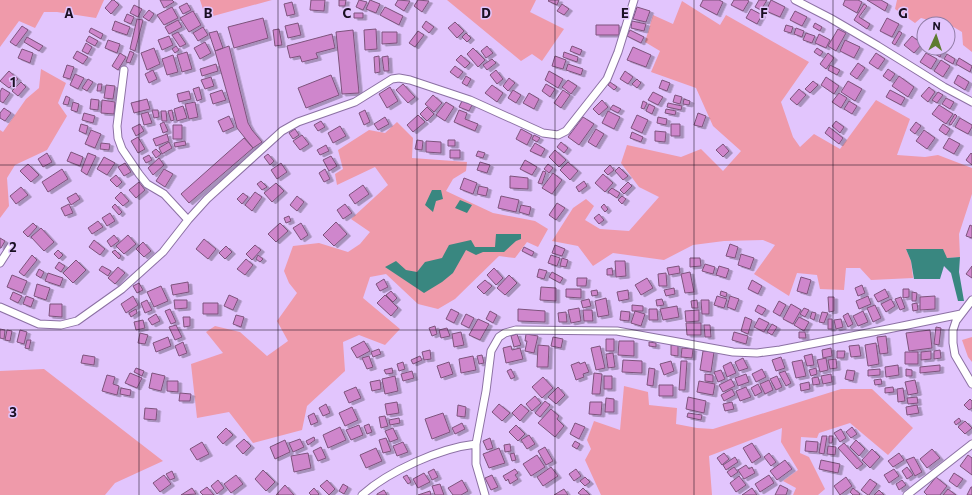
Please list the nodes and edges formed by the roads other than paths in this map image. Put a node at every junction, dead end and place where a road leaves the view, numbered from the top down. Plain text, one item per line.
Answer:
1 (634, 0) edge
2 (795, 0) edge
3 (124, 70) dead end
4 (972, 102) edge
5 (188, 220) junction
6 (11, 246) dead end
7 (0, 263) edge
8 (972, 300) edge
9 (0, 307) edge
10 (961, 314) junction
11 (972, 384) edge
12 (476, 444) junction
13 (972, 444) edge
14 (362, 495) edge
15 (485, 495) edge
16 (907, 495) edge

1 - 5 street
2 - 4 street
3 - 5 street
5 - 9 street
6 - 7 street
8 - 10 street
10 - 11 street
10 - 12 street
12 - 14 street
12 - 15 street
13 - 16 street

